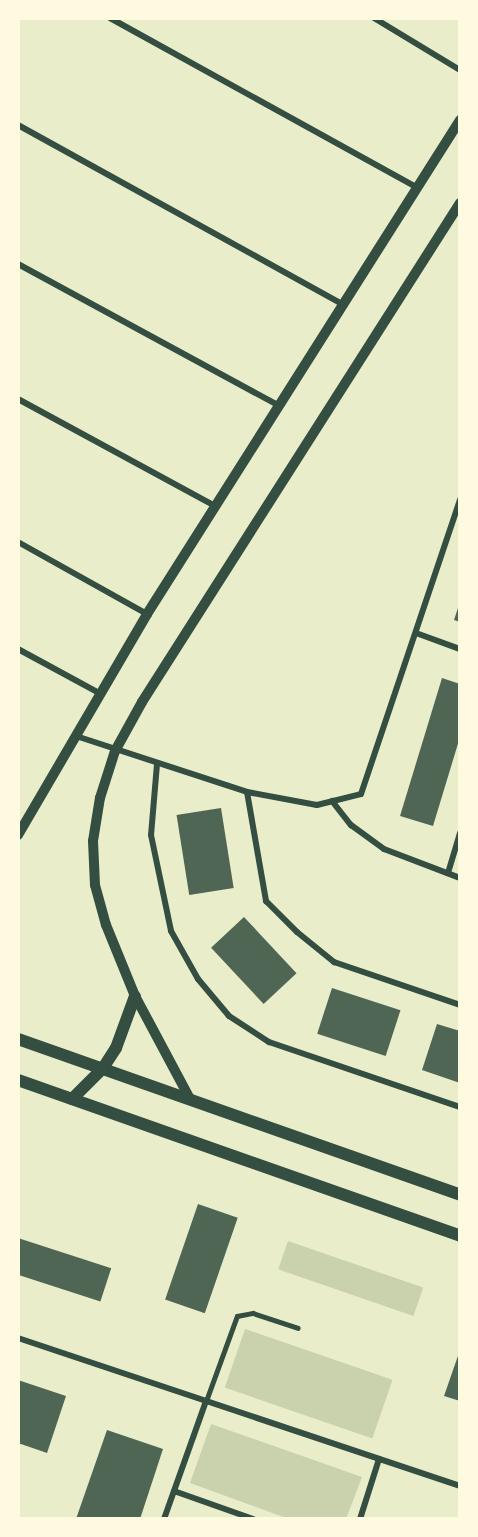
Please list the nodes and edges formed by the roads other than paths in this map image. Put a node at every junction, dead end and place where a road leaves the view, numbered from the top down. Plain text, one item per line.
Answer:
1 (111, 18) edge
2 (374, 18) edge
3 (460, 70) edge
4 (18, 125) edge
5 (458, 127) edge
6 (418, 188) junction
7 (460, 203) edge
8 (18, 264) edge
9 (344, 305) junction
10 (18, 399) edge
11 (279, 406) junction
12 (460, 499) edge
13 (215, 506) junction
14 (18, 542) edge
15 (147, 614) junction
16 (416, 633) junction
17 (18, 649) edge
18 (460, 649) edge
19 (99, 693) junction
20 (75, 735) junction
21 (116, 751) junction
22 (157, 764) junction
23 (247, 792) junction
24 (332, 801) junction
25 (21, 823) edge
26 (460, 833) edge
27 (18, 836) edge
28 (447, 873) junction
29 (460, 878) edge
30 (135, 996) junction
31 (460, 1005) edge
32 (18, 1039) edge
33 (103, 1068) junction
34 (18, 1080) edge
35 (189, 1097) junction
36 (72, 1099) junction
37 (460, 1107) edge
38 (460, 1195) edge
39 (460, 1236) edge
40 (298, 1328) dead end
41 (18, 1338) edge
42 (207, 1401) junction
43 (379, 1459) junction
44 (460, 1486) edge
45 (174, 1491) junction
46 (164, 1519) edge
47 (253, 1519) edge
48 (360, 1519) edge

1 - 6 street
2 - 3 street
4 - 9 street
5 - 6 street
6 - 9 street
7 - 21 street
8 - 11 street
9 - 11 street
10 - 13 street
11 - 13 street
12 - 16 street
13 - 15 street
14 - 15 street
15 - 19 street
16 - 18 street
16 - 24 street
17 - 19 street
19 - 20 street
20 - 21 street
20 - 25 street
21 - 22 street
21 - 30 street
22 - 23 street
22 - 37 street
23 - 24 street
23 - 31 street
24 - 28 street
25 - 27 street
26 - 28 street
28 - 29 street
30 - 33 main road
30 - 35 street
32 - 33 main road
33 - 35 main road
33 - 36 main road
34 - 36 main road
35 - 38 main road
36 - 39 main road
40 - 42 lane
41 - 42 street
42 - 43 street
42 - 45 street
43 - 44 street
43 - 48 street
45 - 46 street
45 - 47 street

